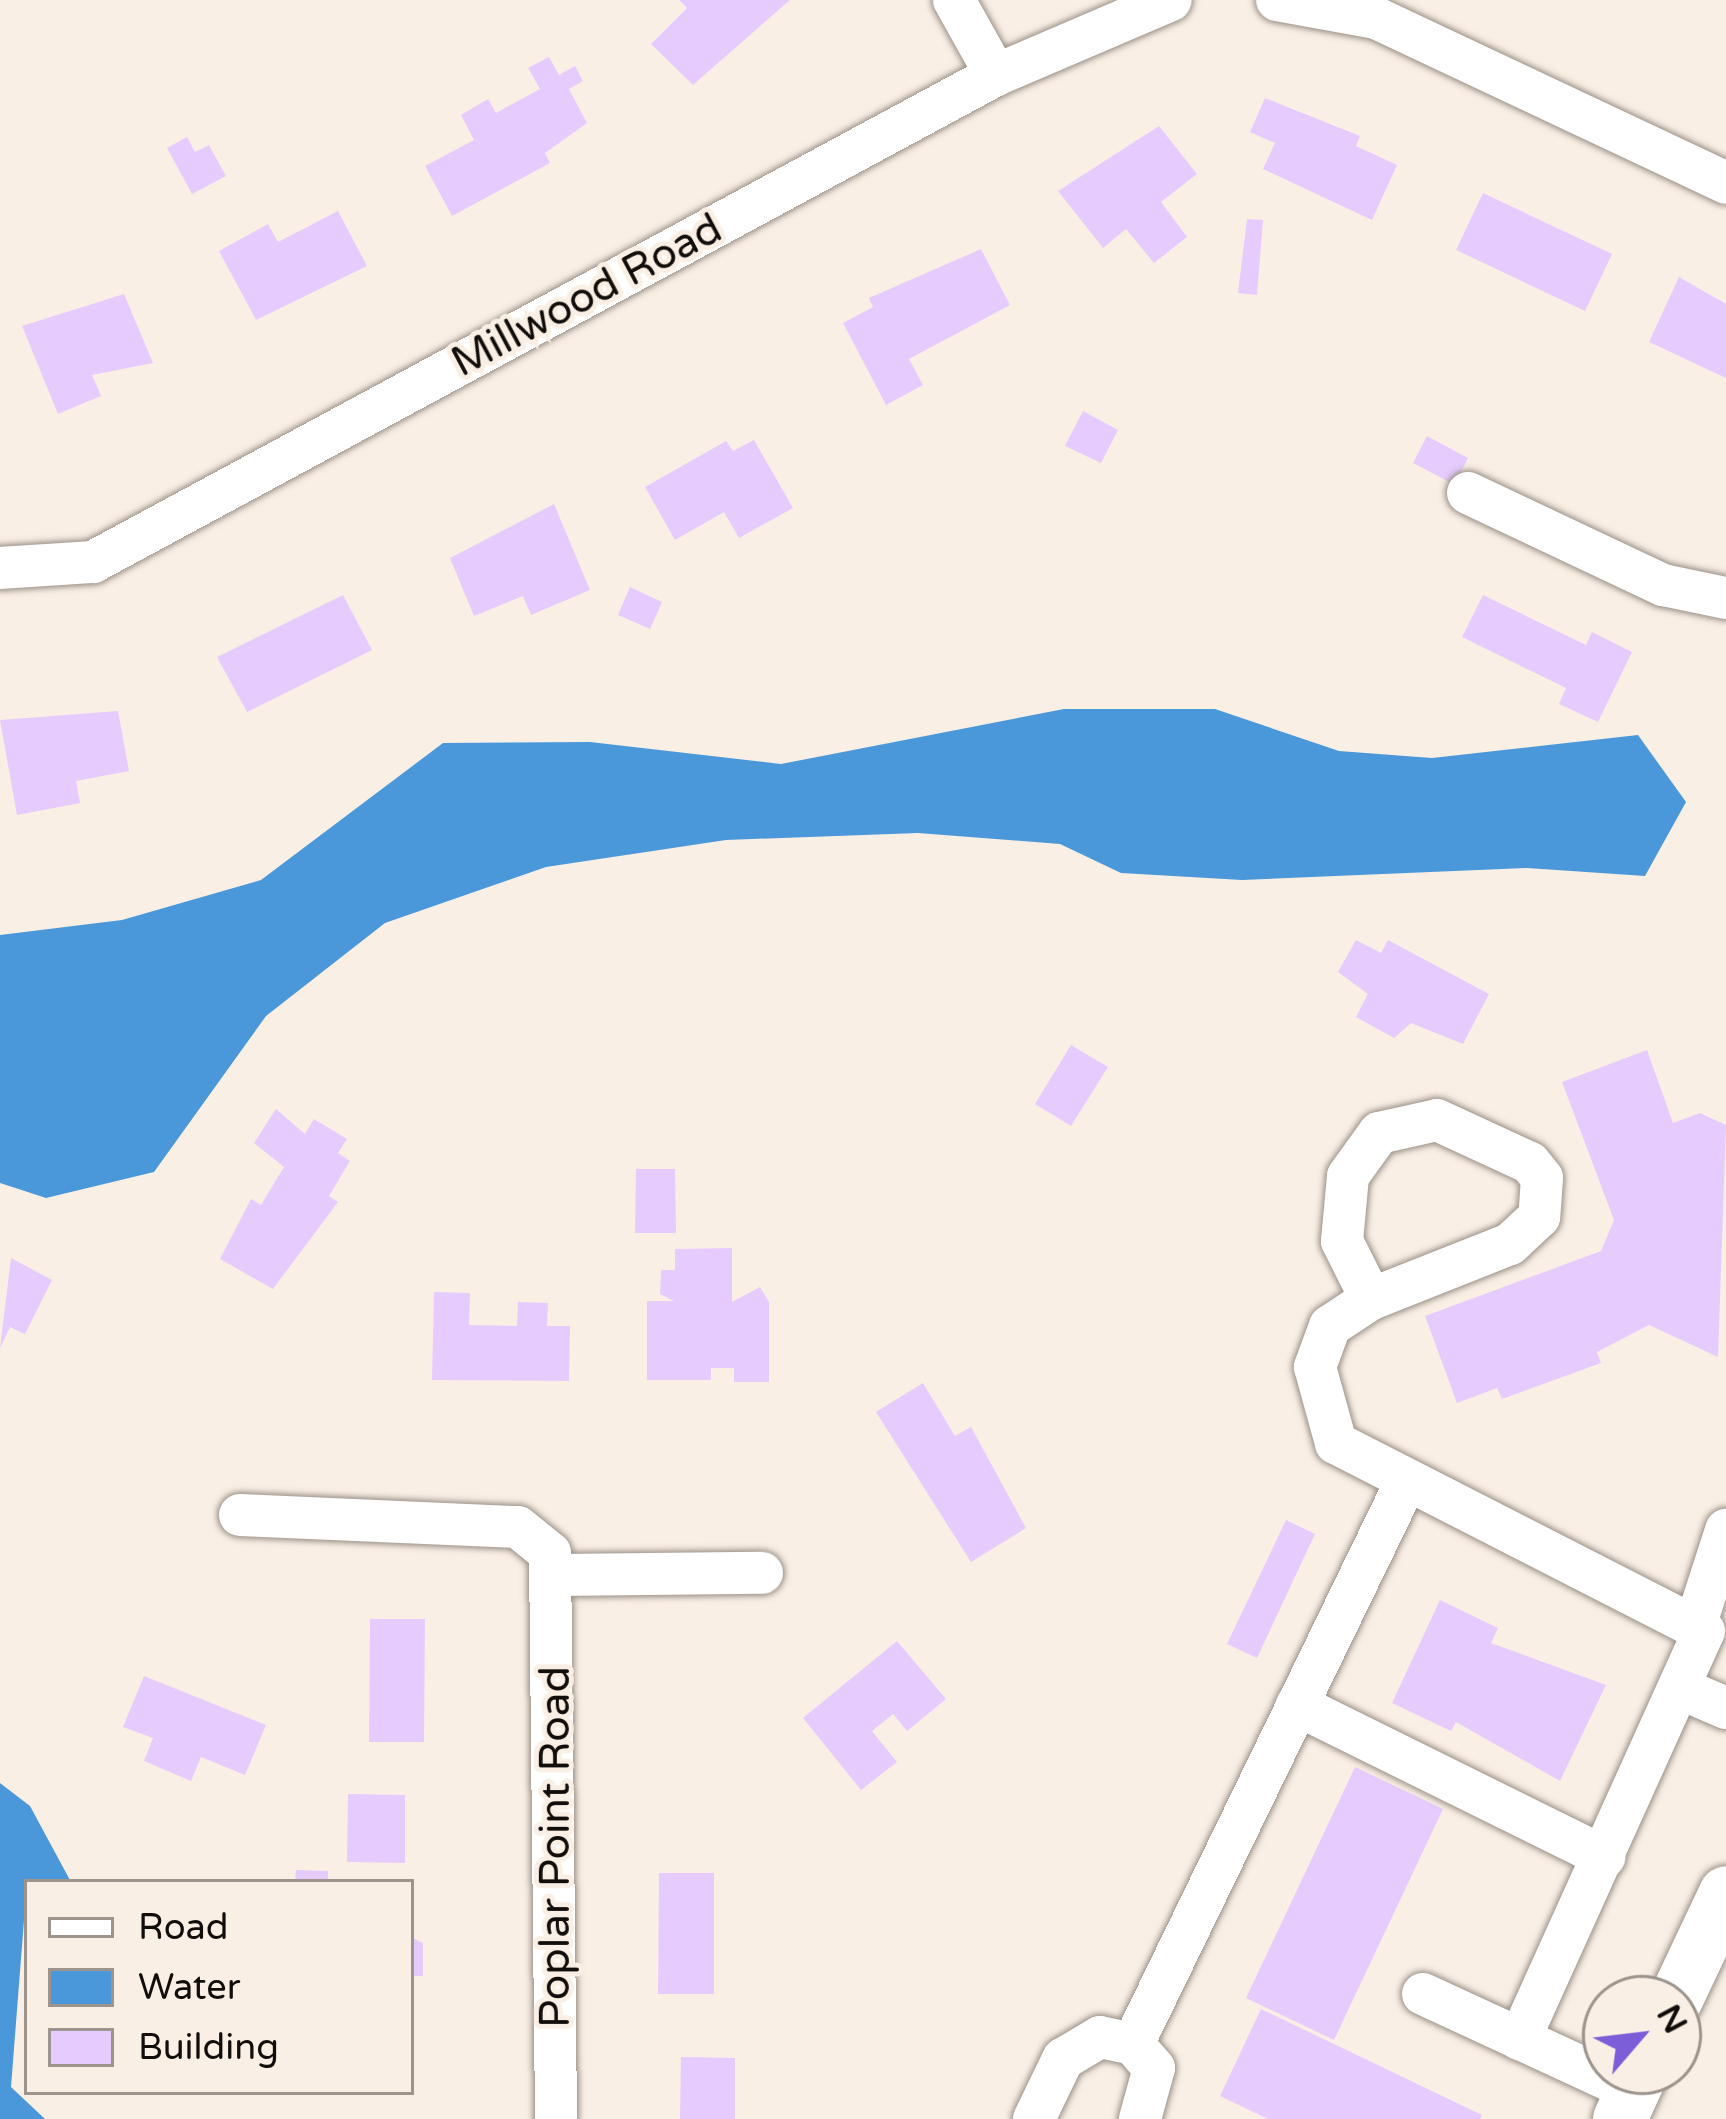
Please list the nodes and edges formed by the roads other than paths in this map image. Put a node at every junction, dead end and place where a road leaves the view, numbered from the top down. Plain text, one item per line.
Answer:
1 (954, 0) edge
2 (1171, 0) edge
3 (1277, 0) edge
4 (1380, 9) edge
5 (996, 75) junction
6 (1726, 183) edge
7 (1468, 493) dead end
8 (0, 568) edge
9 (1726, 598) edge
10 (1371, 1299) junction
11 (1404, 1486) junction
12 (240, 1515) dead end
13 (1726, 1530) edge
14 (762, 1573) dead end
15 (556, 1575) junction
16 (1697, 1620) junction
17 (1684, 1690) junction
18 (1298, 1705) junction
19 (1726, 1708) edge
20 (1605, 1857) junction
21 (1726, 1893) edge
22 (1687, 1975) edge
23 (1423, 1994) dead end
24 (1520, 2039) junction
25 (1133, 2044) junction
26 (1582, 2069) edge
27 (556, 2119) edge
28 (1034, 2119) edge
29 (1140, 2119) edge

1 - 5 street
2 - 5 street, Millwood Road
3 - 4 street
4 - 6 street
5 - 8 street, Millwood Road
7 - 9 street
10 - 10 street
10 - 11 street
11 - 16 street
11 - 18 street
12 - 15 street
13 - 16 street
14 - 15 street
15 - 27 street, Poplar Point Road
16 - 17 street
17 - 19 street
17 - 20 street
18 - 20 street
18 - 25 street
20 - 24 street
21 - 22 main road
23 - 24 street
24 - 26 street
25 - 28 street
25 - 29 street

